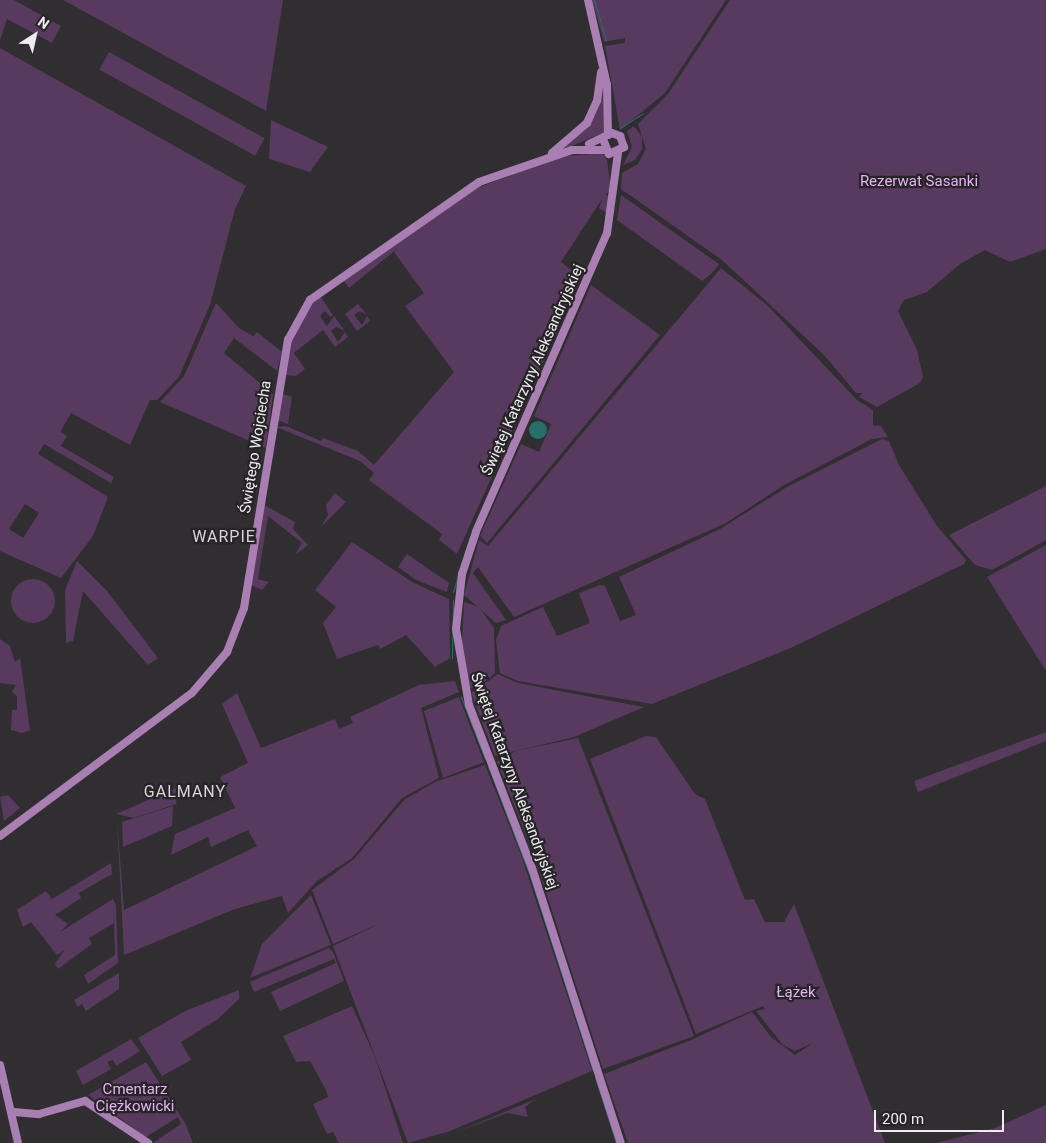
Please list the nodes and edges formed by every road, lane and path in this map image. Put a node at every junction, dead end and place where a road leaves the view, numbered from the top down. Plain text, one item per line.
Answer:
1 (588, 0) edge
2 (602, 61) junction
3 (610, 114) junction
4 (617, 134) junction
5 (606, 137) junction
6 (581, 148) junction
7 (606, 152) junction
8 (618, 153) junction
9 (537, 161) junction
10 (615, 176) junction
11 (0, 836) edge
12 (0, 1065) edge
13 (14, 1112) junction
14 (18, 1143) edge
15 (148, 1143) edge
16 (621, 1143) edge

1 - 2 street
2 - 3 street
2 - 9 street
3 - 4 street
3 - 5 street
4 - 5 street, Świętego Wojciecha
4 - 8 street, Świętej Katarzyny Aleksandryjskiej
5 - 6 street, Świętego Wojciecha
5 - 7 street, Świętej Katarzyny Aleksandryjskiej
6 - 7 street, Świętego Wojciecha
6 - 9 street, Świętego Wojciecha
7 - 8 street, Świętego Wojciecha
7 - 10 street, Świętej Katarzyny Aleksandryjskiej
8 - 10 street, Świętej Katarzyny Aleksandryjskiej
9 - 11 street, Świętego Wojciecha
10 - 16 street, Świętej Katarzyny Aleksandryjskiej
12 - 13 street
13 - 14 street
13 - 15 street

